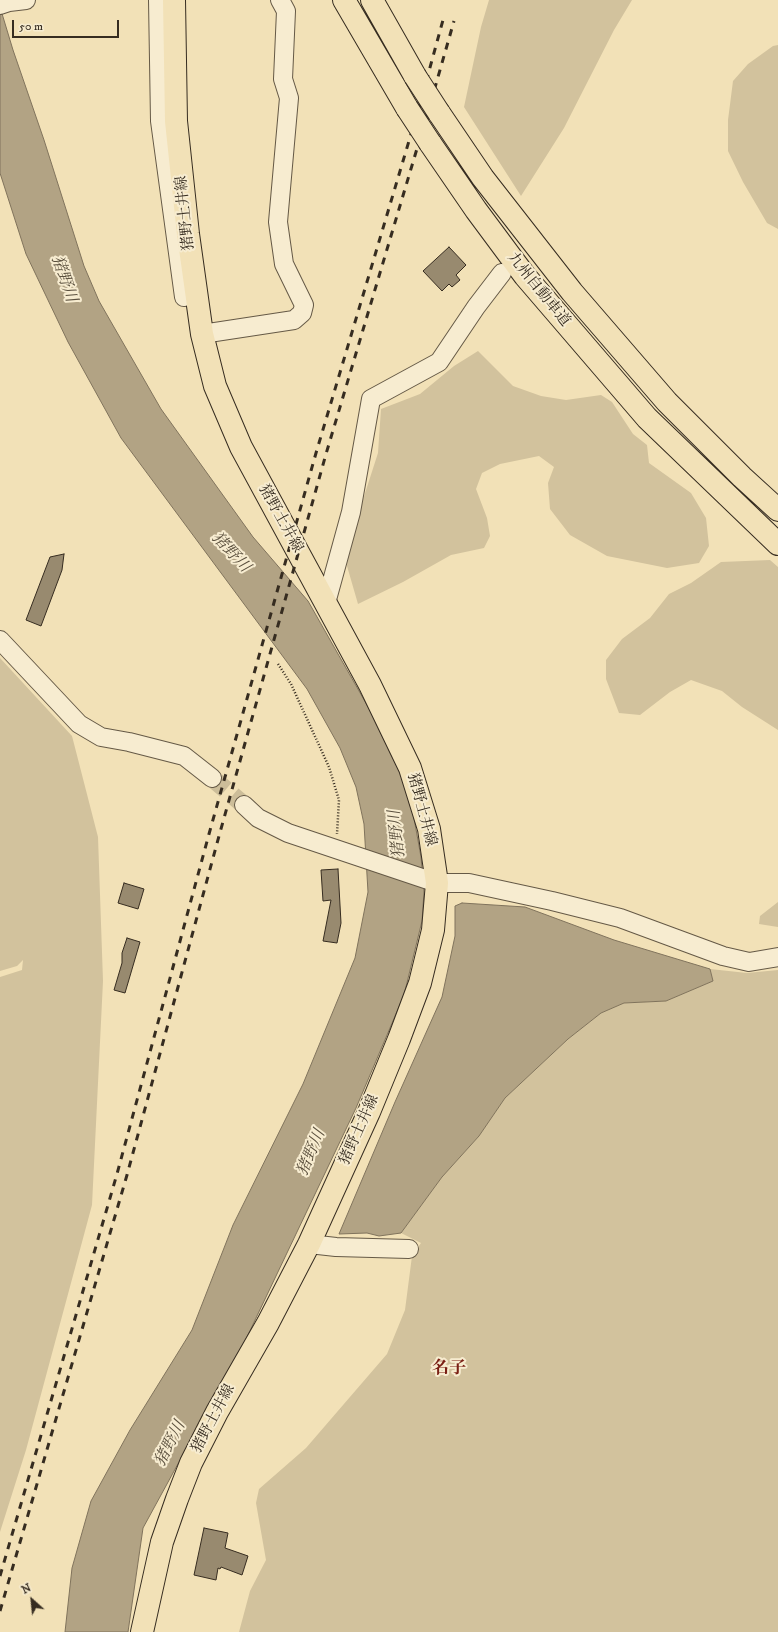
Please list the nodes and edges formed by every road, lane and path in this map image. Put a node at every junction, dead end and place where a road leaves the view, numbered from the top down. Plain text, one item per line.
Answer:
1 (158, 0) edge
2 (174, 0) edge
3 (280, 0) edge
4 (344, 0) edge
5 (372, 0) edge
6 (502, 273) dead end
7 (184, 297) dead end
8 (202, 334) junction
9 (778, 510) edge
10 (778, 544) edge
11 (326, 603) junction
12 (0, 640) edge
13 (278, 664) dead end
14 (212, 778) tunnel mouth
15 (244, 805) tunnel mouth
16 (339, 849) junction
17 (429, 880) junction
18 (778, 957) edge
19 (309, 1244) junction
20 (409, 1248) dead end
21 (142, 1632) edge

1 - 7 street
2 - 8 main road, 猪野土井線
3 - 8 street
4 - 10 main road, 九州自動車道, bridge
5 - 9 main road, 九州自動車道, bridge
6 - 11 street
8 - 11 main road, 猪野土井線
11 - 17 main road, 猪野土井線
12 - 14 street
13 - 16 path
15 - 16 street
16 - 17 street
17 - 18 street
17 - 19 main road, 猪野土井線
19 - 20 street
19 - 21 main road, 猪野土井線

